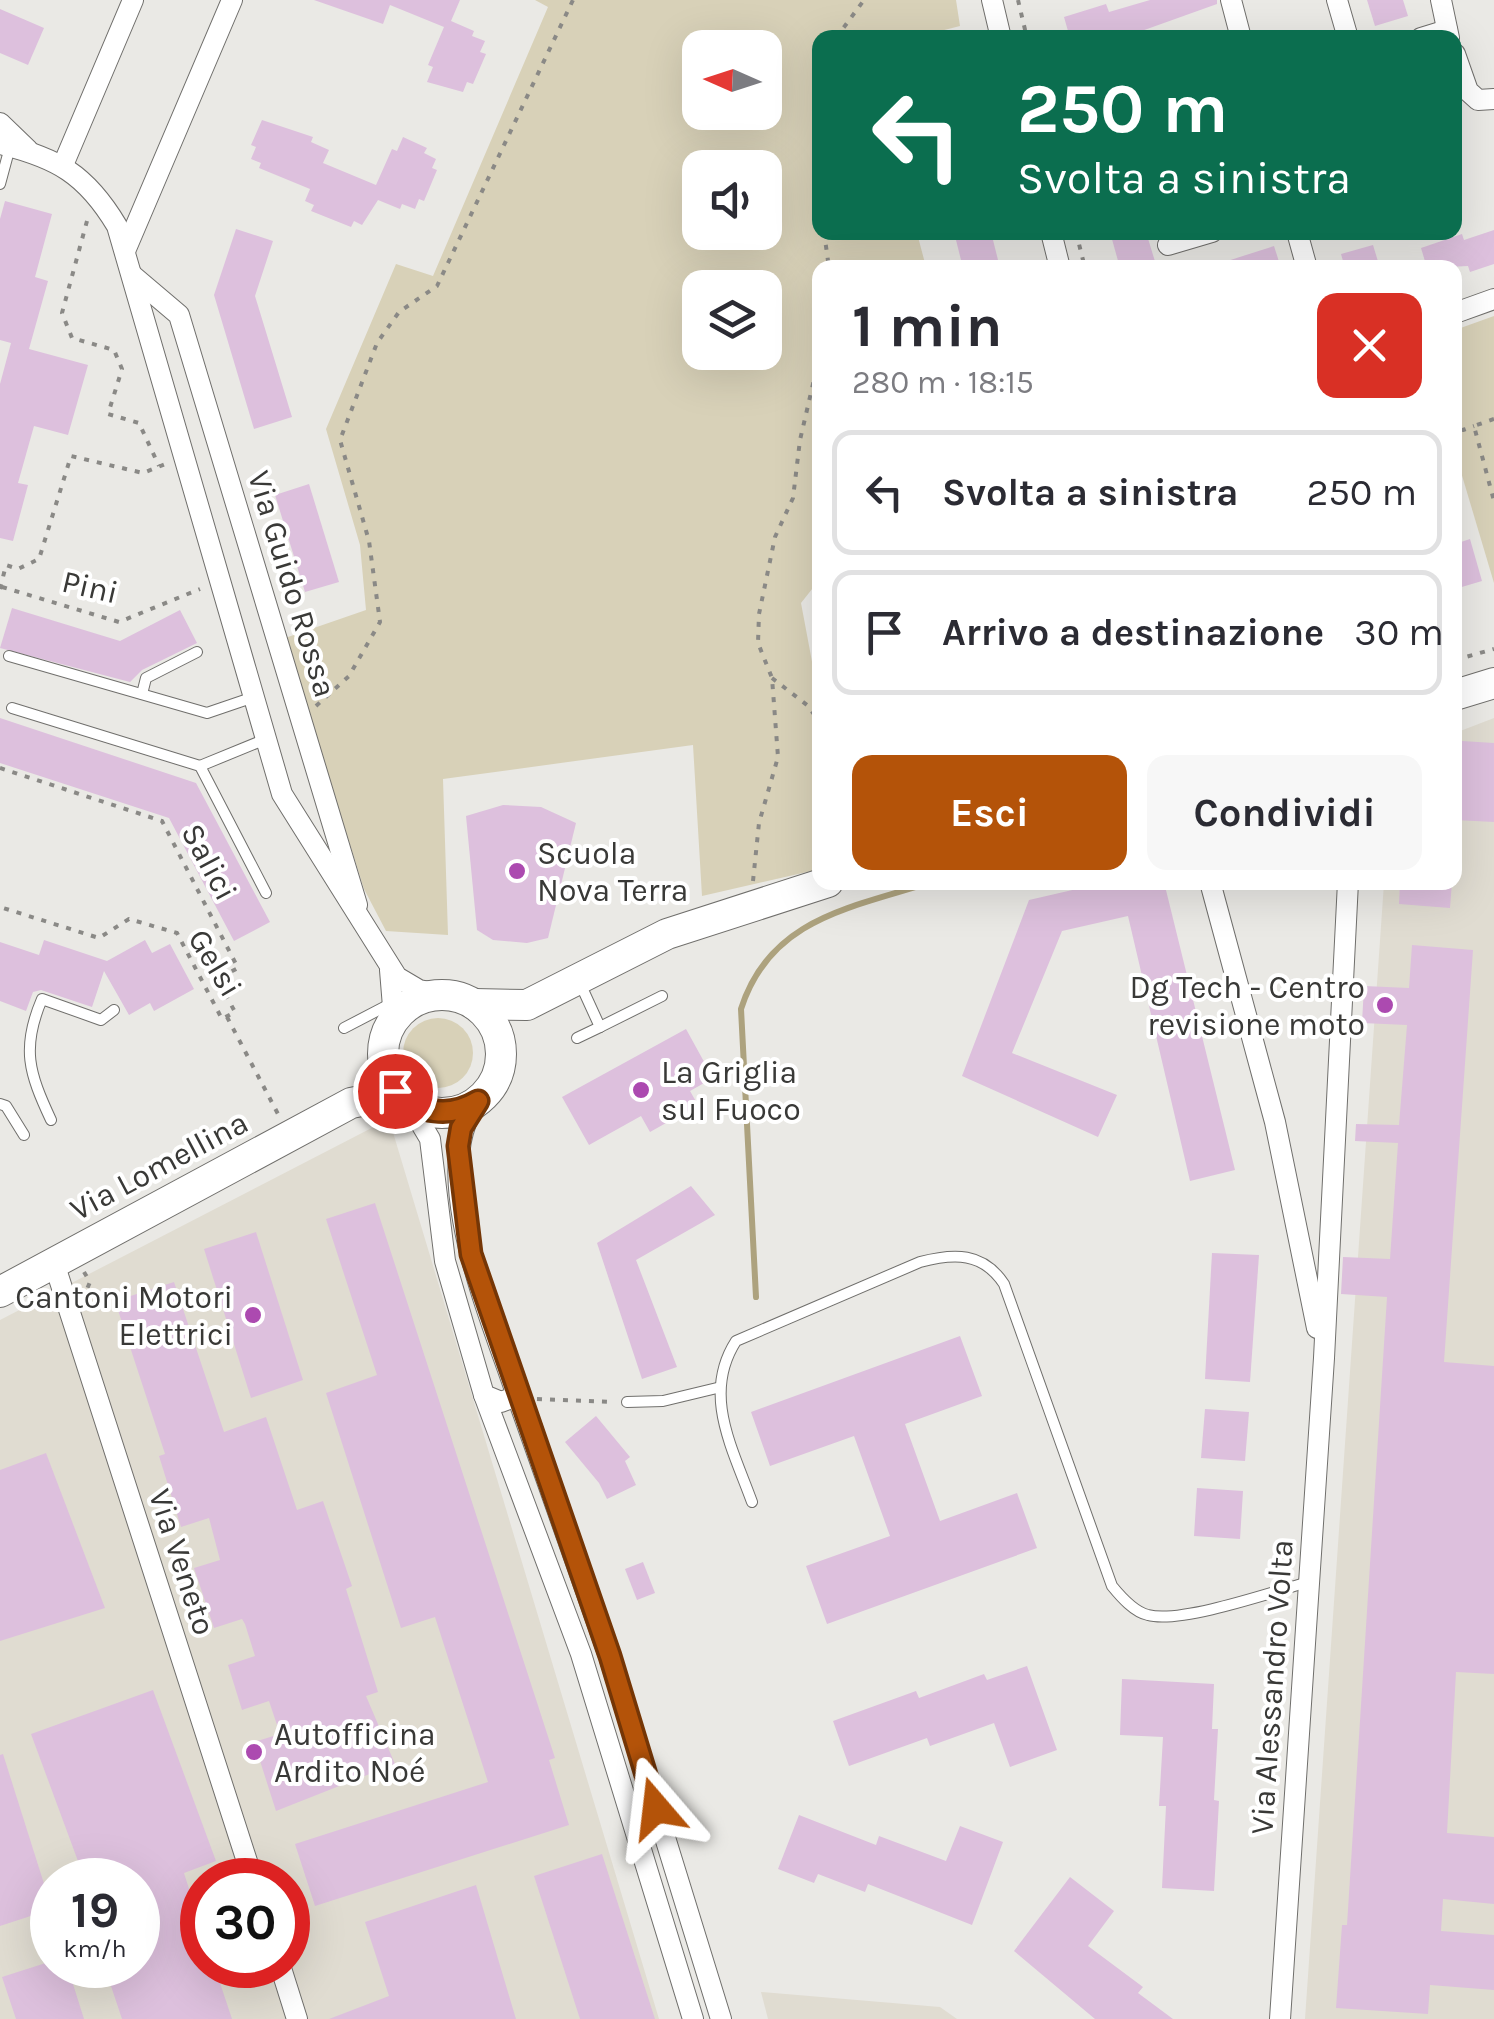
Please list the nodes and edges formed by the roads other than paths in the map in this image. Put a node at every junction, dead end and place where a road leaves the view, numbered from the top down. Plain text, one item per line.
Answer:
1 (133, 0) edge
2 (232, 0) edge
3 (992, 0) edge
4 (1231, 0) edge
5 (1336, 0) edge
6 (1440, 0) edge
7 (999, 30) edge
8 (1235, 30) edge
9 (1345, 30) edge
10 (1447, 30) edge
11 (1462, 74) edge
12 (1494, 99) edge
13 (0, 124) edge
14 (13, 148) edge
15 (63, 165) junction
16 (0, 184) edge
17 (1183, 240) edge
18 (1168, 244) dead end
19 (125, 251) junction
20 (132, 274) junction
21 (1494, 300) edge
22 (1462, 311) edge
23 (198, 652) dead end
24 (9, 656) dead end
25 (1494, 683) edge
26 (1462, 693) edge
27 (142, 694) junction
28 (255, 696) junction
29 (12, 708) dead end
30 (266, 739) junction
31 (200, 766) junction
32 (812, 887) edge
33 (1212, 890) edge
34 (1348, 890) edge
35 (266, 893) dead end
36 (365, 930) junction
37 (388, 963) junction
38 (578, 980) junction
39 (441, 994) junction
40 (662, 996) dead end
41 (474, 1004) junction
42 (528, 1006) junction
43 (114, 1010) dead end
44 (394, 1010) junction
45 (600, 1027) junction
46 (344, 1028) dead end
47 (577, 1038) dead end
48 (383, 1051) junction
49 (500, 1054) junction
50 (478, 1101) junction
51 (408, 1102) junction
52 (352, 1103) junction
53 (0, 1104) edge
54 (51, 1120) dead end
55 (24, 1135) dead end
56 (54, 1263) junction
57 (0, 1292) edge
58 (1324, 1358) junction
59 (717, 1388) junction
60 (484, 1394) junction
61 (517, 1396) junction
62 (627, 1402) road end
63 (752, 1502) dead end
64 (1308, 1582) junction
65 (246, 1858) edge
66 (288, 1988) edge
67 (298, 2019) edge
68 (692, 2019) edge
69 (720, 2019) edge
70 (1280, 2019) edge

1 - 15 street
2 - 19 street
3 - 7 street
4 - 8 street
5 - 9 street
6 - 10 street
11 - 12 street
13 - 14 street, Via Guido Rossa
14 - 15 street, Via Guido Rossa
14 - 16 lane
15 - 19 street, Via Guido Rossa
17 - 18 street
19 - 20 street, Via Guido Rossa
20 - 28 street, Via Guido Rossa
20 - 36 street, Via Guido Rossa
21 - 22 street
23 - 27 lane
24 - 27 lane
25 - 26 main road
27 - 28 lane
28 - 30 street, Via Guido Rossa
29 - 31 lane
30 - 31 lane
30 - 36 street, Via Guido Rossa
31 - 35 lane
32 - 38 main road
33 - 58 street, Via Alessandro Volta
34 - 58 street, Via Alessandro Volta
36 - 37 street, Via Guido Rossa
37 - 39 street, Via Guido Rossa
37 - 44 street, Via Guido Rossa
38 - 42 main road
38 - 45 lane
39 - 41 main road
39 - 44 main road
40 - 45 lane
41 - 42 main road
41 - 49 main road
42 - 49 main road
43 - 54 lane
44 - 46 lane
44 - 48 main road
45 - 47 lane
48 - 51 main road
48 - 52 main road
49 - 50 main road
50 - 51 main road
50 - 61 street
51 - 52 main road, Via Lomellina
51 - 60 street
52 - 56 main road, Via Lomellina
53 - 55 lane
56 - 57 main road, Via Lomellina
56 - 65 street, Via Veneto
58 - 64 street, Via Alessandro Volta
59 - 62 lane
59 - 63 lane
59 - 64 lane
60 - 61 street
60 - 68 street
61 - 69 street
64 - 70 street, Via Alessandro Volta
66 - 67 street

